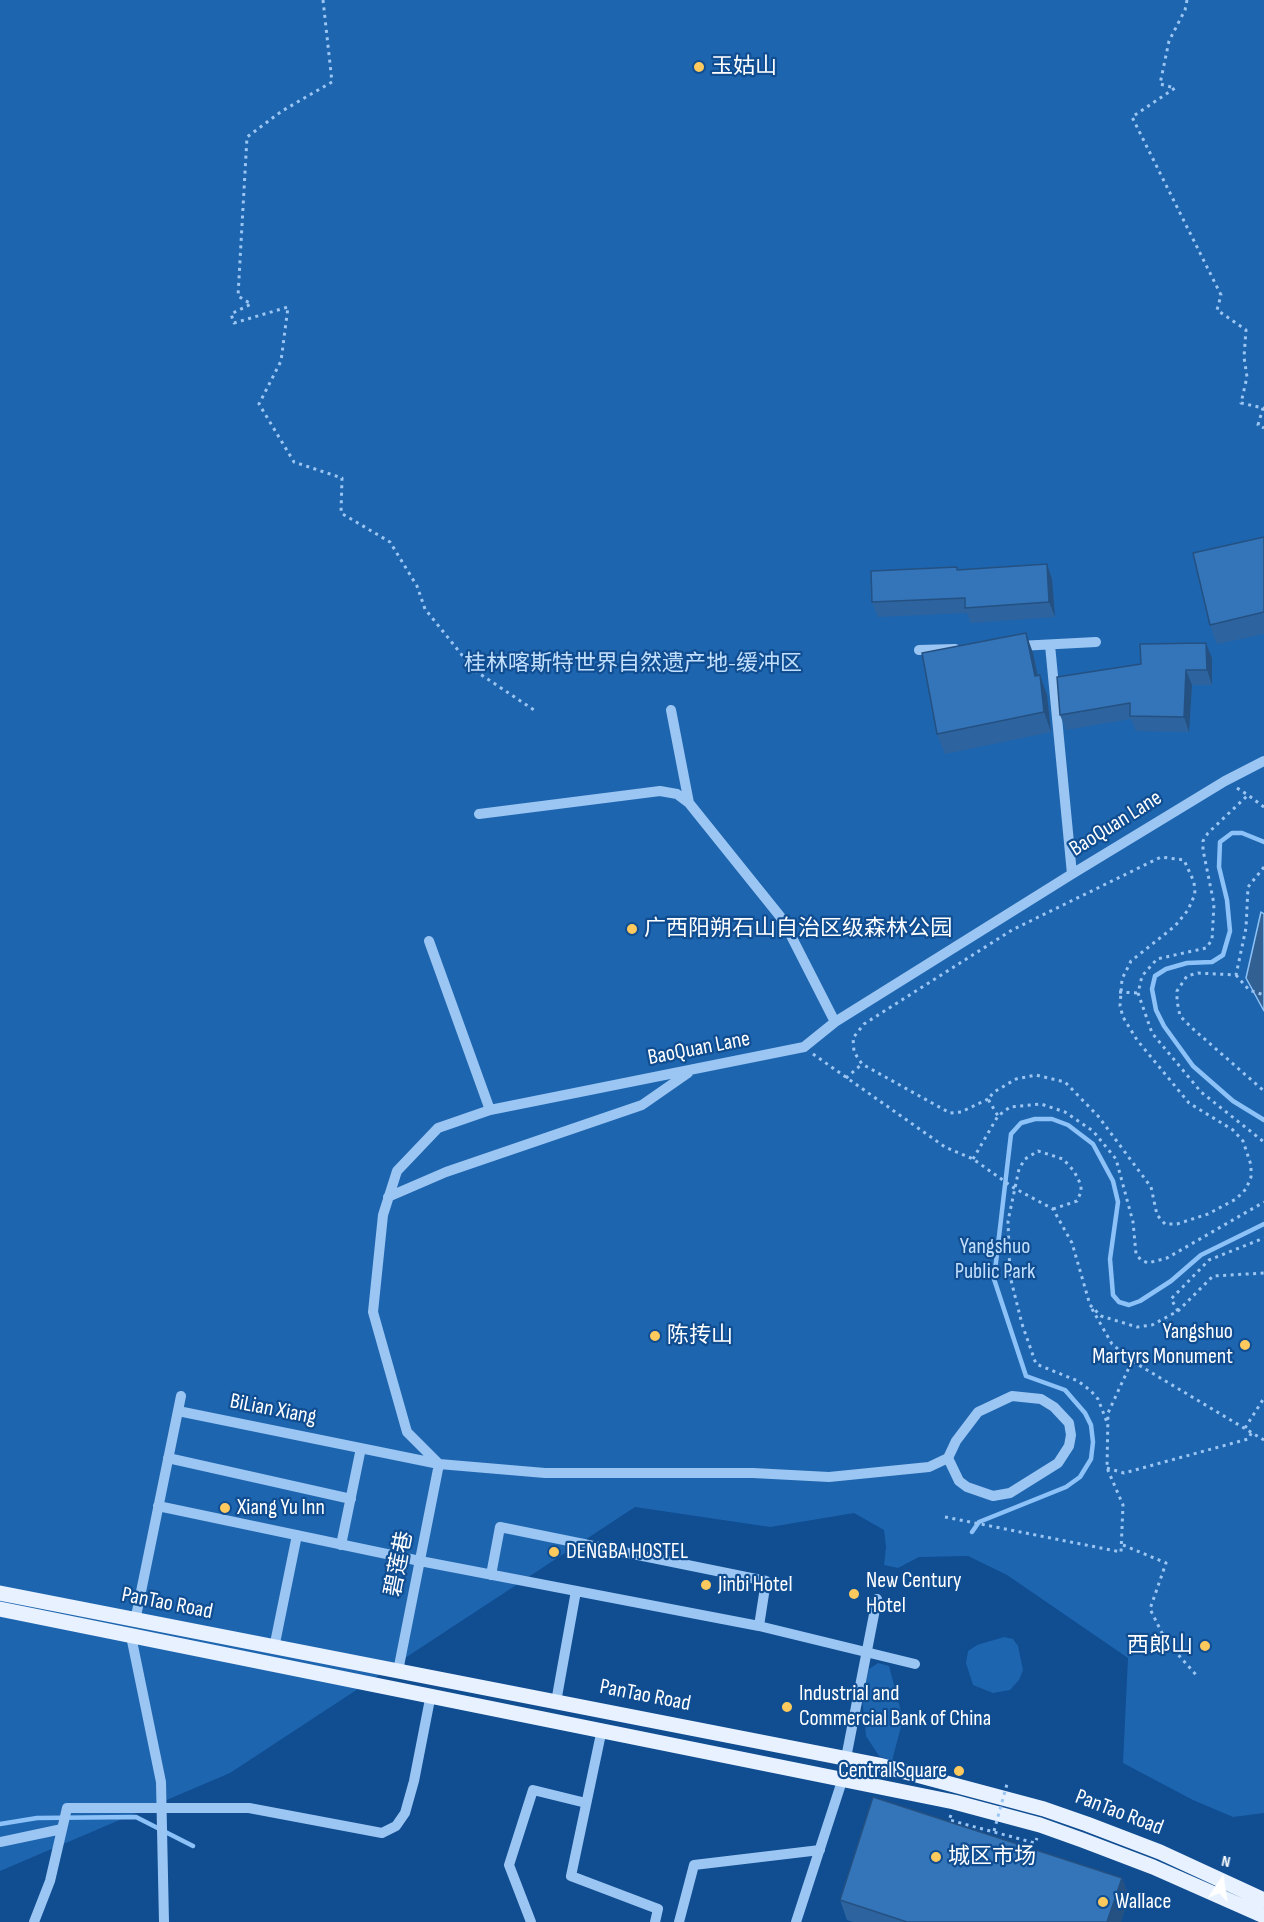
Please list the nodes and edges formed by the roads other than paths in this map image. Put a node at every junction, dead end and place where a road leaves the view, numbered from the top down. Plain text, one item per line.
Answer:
1 (1096, 642) dead end
2 (1050, 645) junction
3 (1002, 647) edge
4 (967, 648) edge
5 (919, 650) dead end
6 (671, 710) dead end
7 (1264, 761) edge
8 (689, 803) junction
9 (479, 814) dead end
10 (1072, 874) junction
11 (429, 941) dead end
12 (836, 1022) junction
13 (691, 1071) junction
14 (490, 1110) junction
15 (388, 1197) junction
16 (181, 1396) dead end
17 (178, 1411) junction
18 (361, 1448) junction
19 (168, 1458) junction
20 (948, 1458) junction
21 (440, 1464) junction
22 (351, 1499) junction
23 (158, 1506) junction
24 (297, 1535) junction
25 (342, 1545) junction
26 (420, 1561) junction
27 (491, 1575) junction
28 (576, 1591) junction
29 (0, 1593) edge
30 (877, 1599) dead end
31 (0, 1609) edge
32 (759, 1626) junction
33 (133, 1628) junction
34 (274, 1648) junction
35 (868, 1651) junction
36 (915, 1664) dead end
37 (398, 1671) junction
38 (431, 1694) junction
39 (556, 1702) junction
40 (603, 1729) junction
41 (846, 1758) junction
42 (843, 1778) junction
43 (586, 1803) junction
44 (161, 1814) junction
45 (62, 1829) junction
46 (0, 1842) edge
47 (820, 1850) junction
48 (1264, 1900) edge
49 (1264, 1916) edge
50 (34, 1922) edge
51 (164, 1922) edge
52 (531, 1922) edge
53 (655, 1922) edge
54 (679, 1922) edge
55 (796, 1922) edge

1 - 2 street
2 - 3 street
2 - 10 street
4 - 5 street
6 - 8 street
7 - 10 street, BaoQuan Lane
8 - 9 street
8 - 12 street
10 - 12 street, BaoQuan Lane
11 - 14 street
12 - 13 street, BaoQuan Lane
13 - 14 street, BaoQuan Lane
13 - 15 street
14 - 15 street, BaoQuan Lane
15 - 21 street, BaoQuan Lane
16 - 17 street
17 - 18 street, BiLian Xiang
17 - 19 street
18 - 21 street, BiLian Xiang
18 - 22 street
19 - 22 street
19 - 23 street
20 - 20 street
20 - 21 street, BiLian Xiang
21 - 26 street, 碧莲巷
22 - 25 street
23 - 24 street
23 - 33 street
24 - 25 street
24 - 34 street
25 - 26 street
26 - 27 street
26 - 37 street, 碧莲巷
27 - 28 street
27 - 32 street
28 - 32 street
28 - 39 street
29 - 33 main road, PanTao Road
30 - 35 street
31 - 33 main road, PanTao Road
32 - 35 street
33 - 34 main road, PanTao Road
33 - 38 main road, PanTao Road
33 - 44 street
34 - 37 main road, PanTao Road
35 - 36 street
35 - 41 street
37 - 39 main road, PanTao Road
38 - 40 main road, PanTao Road
38 - 44 street
39 - 41 main road, PanTao Road
40 - 42 main road, PanTao Road
40 - 43 street
41 - 48 main road, PanTao Road
42 - 47 street
42 - 49 main road, PanTao Road
43 - 52 street
43 - 53 street
44 - 45 street
44 - 51 street
45 - 46 street
45 - 50 street
47 - 54 street
47 - 55 street

